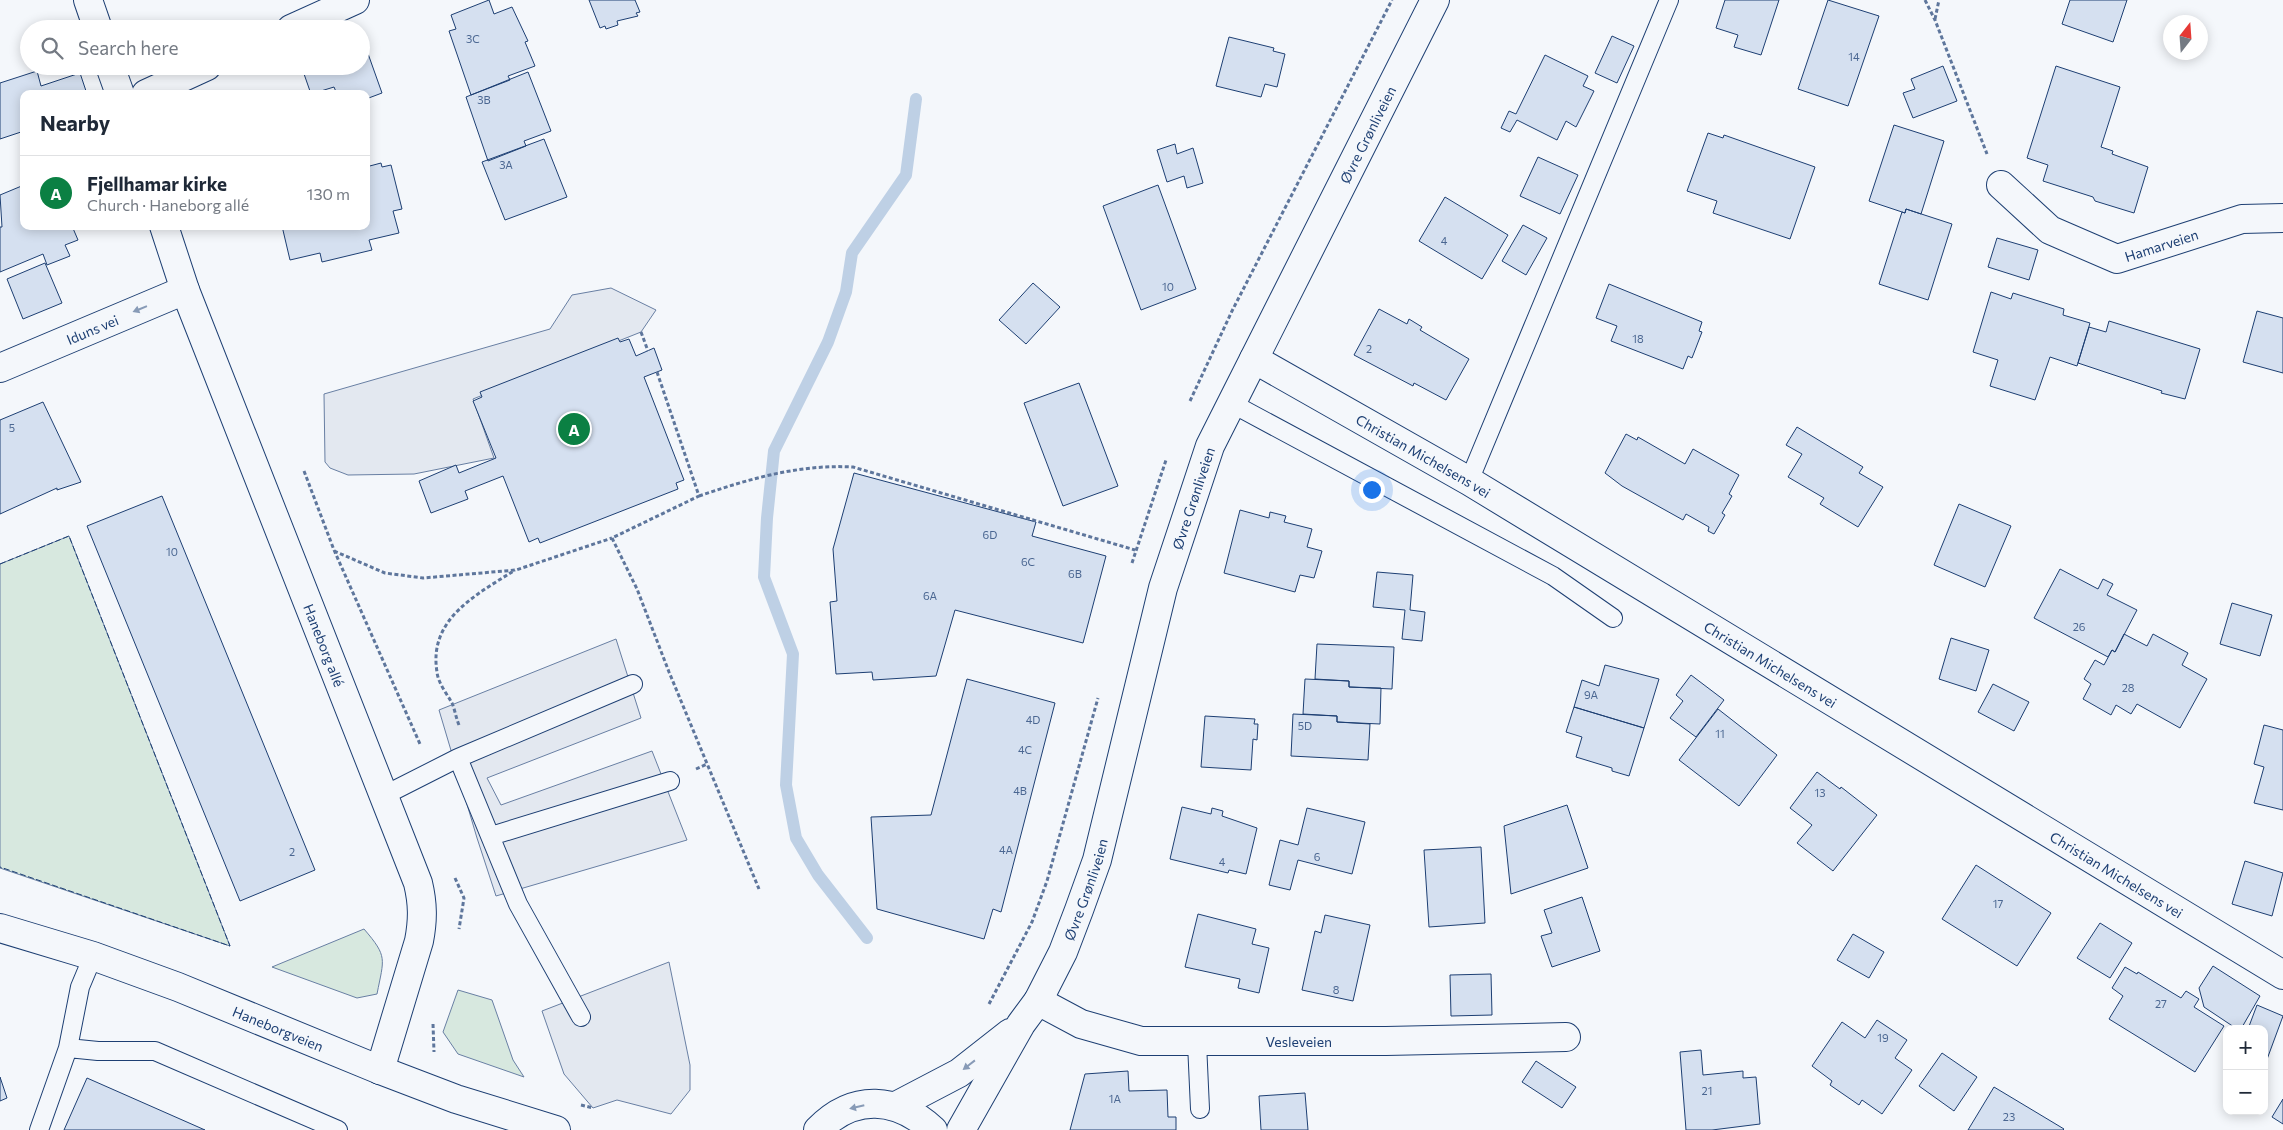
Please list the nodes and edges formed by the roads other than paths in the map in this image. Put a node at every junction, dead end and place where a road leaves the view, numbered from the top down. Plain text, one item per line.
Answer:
1 (88, 0) edge
2 (355, 0) edge
3 (1435, 0) edge
4 (1669, 0) edge
5 (95, 20) edge
6 (310, 20) edge
7 (113, 75) edge
8 (187, 75) edge
9 (119, 90) edge
10 (155, 90) edge
11 (2002, 185) road end
12 (2283, 218) edge
13 (165, 230) edge
14 (185, 290) junction
15 (1254, 359) junction
16 (0, 368) edge
17 (1231, 403) junction
18 (1469, 481) junction
19 (1613, 618) dead end
20 (633, 684) dead end
21 (463, 755) junction
22 (670, 781) dead end
23 (383, 796) junction
24 (491, 836) junction
25 (0, 928) edge
26 (93, 956) junction
27 (2283, 976) edge
28 (1038, 1001) junction
29 (581, 1017) dead end
30 (1021, 1024) junction
31 (1566, 1037) dead end
32 (1197, 1043) junction
33 (68, 1048) junction
34 (380, 1070) junction
35 (896, 1106) junction
36 (1200, 1109) dead end
37 (39, 1130) edge
38 (338, 1130) edge
39 (556, 1130) edge
40 (818, 1130) edge
41 (933, 1130) edge
42 (961, 1130) edge

1 - 5 street
2 - 6 street
3 - 15 street, Øvre Grønliveien
4 - 18 lane
7 - 9 street
8 - 10 street
11 - 12 street, Hamarveien
13 - 14 street, Haneborg allé
14 -> 16 street, Iduns vei
14 - 23 street, Haneborg allé
15 - 17 street, Øvre Grønliveien
15 - 18 street, Christian Michelsens vei
17 - 19 lane
17 - 28 street, Øvre Grønliveien
18 - 27 street, Christian Michelsens vei
20 - 21 lane
21 - 23 lane
21 - 24 lane
22 - 24 lane
23 - 34 street, Haneborg allé
24 - 29 lane
25 - 26 street, Haneborgveien
26 - 33 lane
26 - 34 street, Haneborgveien
28 - 30 street, Øvre Grønliveien
28 - 32 street, Vesleveien
30 -> 35 street, Øvre Grønliveien
30 - 42 street, Øvre Grønliveien
31 - 32 street, Vesleveien
32 - 36 lane
33 - 37 lane
33 - 38 lane
34 - 39 street, Haneborgveien
35 -> 40 street
35 - 41 street

